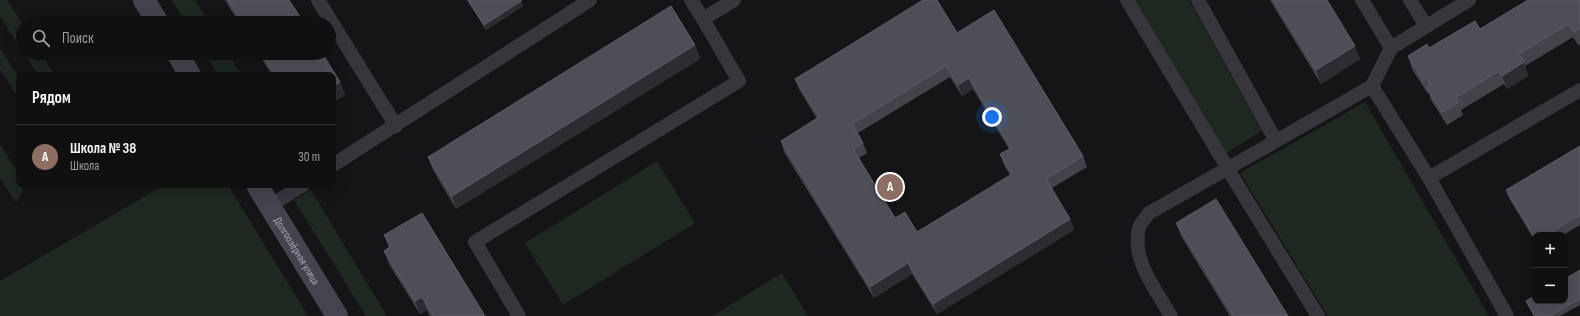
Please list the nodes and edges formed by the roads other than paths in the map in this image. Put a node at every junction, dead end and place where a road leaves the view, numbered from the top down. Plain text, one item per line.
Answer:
1 (144, 0) edge
2 (318, 0) edge
3 (590, 0) edge
4 (691, 0) edge
5 (734, 0) edge
6 (1127, 0) edge
7 (1198, 0) edge
8 (1362, 0) edge
9 (1410, 0) edge
10 (1469, 0) edge
11 (154, 16) edge
12 (328, 16) edge
13 (703, 20) junction
14 (1426, 26) junction
15 (336, 29) edge
16 (1391, 48) junction
17 (181, 60) edge
18 (188, 72) edge
19 (1372, 86) junction
20 (1580, 90) edge
21 (396, 126) junction
22 (1276, 141) junction
23 (336, 163) edge
24 (1228, 168) junction
25 (1429, 178) junction
26 (259, 188) edge
27 (298, 188) edge
28 (270, 206) junction
29 (337, 316) edge
30 (519, 316) edge
31 (1171, 316) edge
32 (1318, 316) edge
33 (1507, 316) edge

1 - 11 main road
2 - 12 lane
3 - 21 lane
4 - 13 lane
5 - 13 lane
6 - 24 lane
7 - 22 lane
8 - 16 lane
9 - 14 lane
10 - 14 lane
13 - 30 lane
14 - 16 lane
15 - 21 lane
16 - 19 lane
17 - 18 main road
19 - 22 lane
19 - 25 lane
20 - 25 lane
21 - 23 lane
22 - 24 lane
24 - 31 lane
24 - 32 lane
25 - 33 lane
26 - 28 main road, Долгоозёрная улица
27 - 28 lane
28 - 29 main road, Долгоозёрная улица

